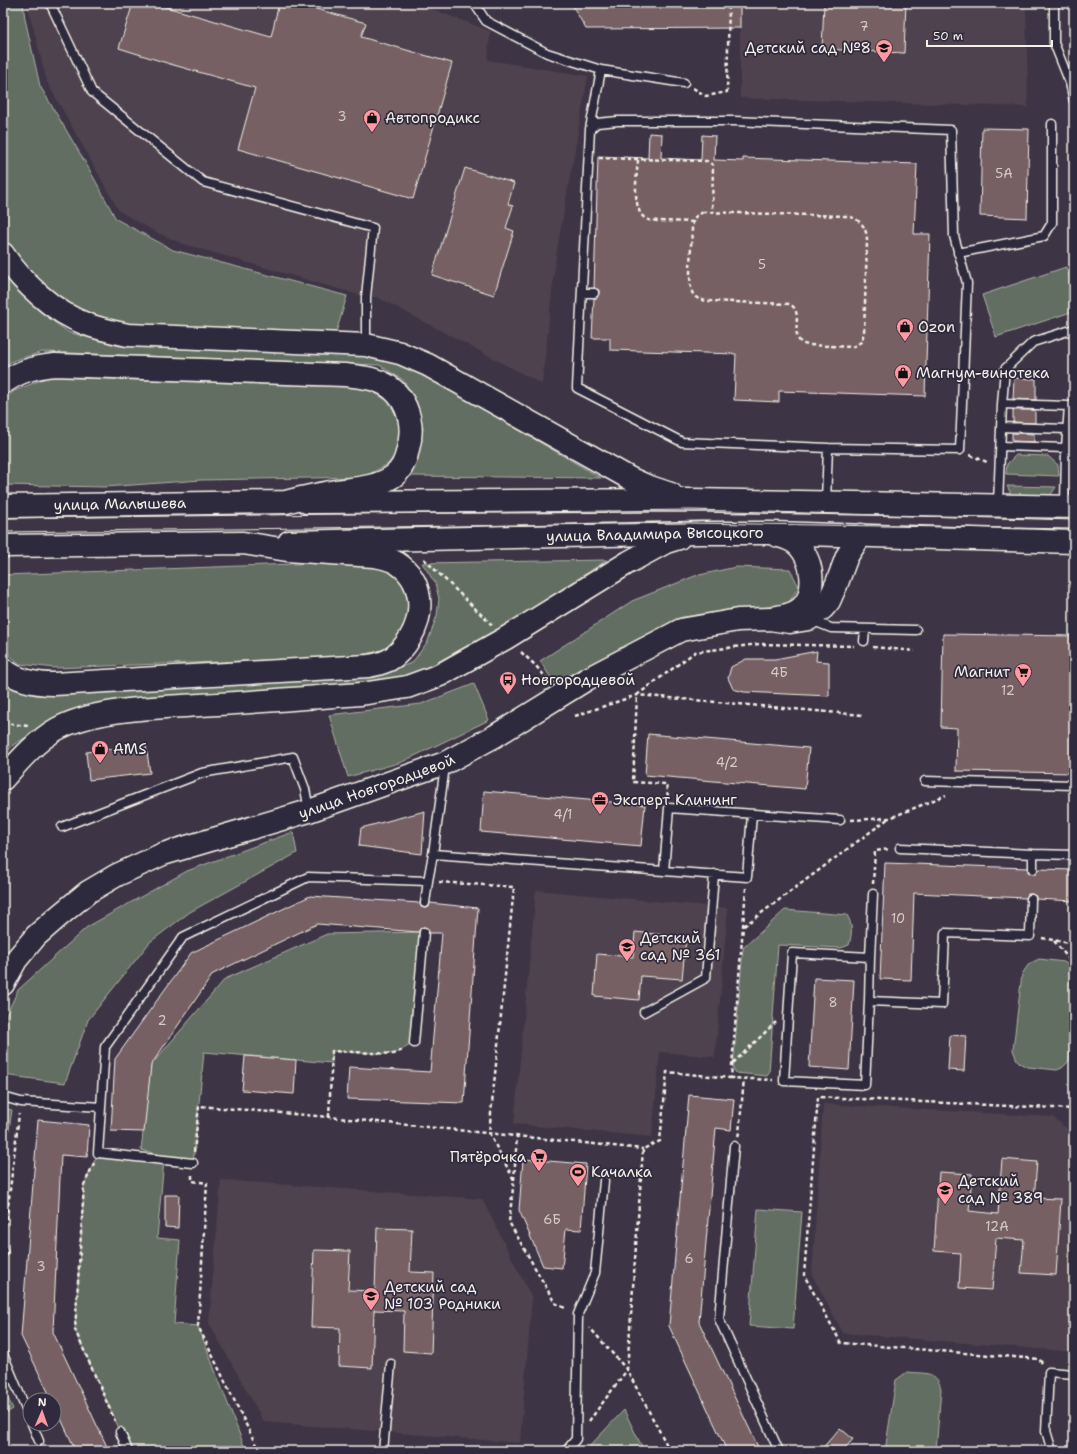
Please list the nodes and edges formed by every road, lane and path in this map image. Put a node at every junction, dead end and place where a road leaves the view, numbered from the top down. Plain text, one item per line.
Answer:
1 (50, 3) edge
2 (474, 3) edge
3 (729, 3) edge
4 (1054, 3) edge
5 (601, 70) junction
6 (684, 83) joint
7 (1074, 101) edge
8 (1052, 124) dead end
9 (590, 129) junction
10 (589, 157) junction
11 (638, 160) junction
12 (712, 212) junction
13 (693, 222) junction
14 (958, 253) junction
15 (3, 254) edge
16 (582, 293) junction
17 (594, 293) dead end
18 (1074, 329) edge
19 (366, 345) junction
20 (3, 384) edge
21 (1002, 404) junction
22 (1072, 405) edge
23 (1001, 427) junction
24 (1067, 429) junction
25 (1001, 446) junction
26 (828, 448) junction
27 (1066, 448) junction
28 (960, 450) junction
29 (1000, 471) junction
30 (693, 500) junction
31 (286, 502) junction
32 (826, 502) junction
33 (998, 505) junction
34 (3, 506) edge
35 (1070, 507) edge
36 (700, 533) junction
37 (771, 533) junction
38 (861, 536) junction
39 (1074, 542) edge
40 (240, 543) junction
41 (3, 546) edge
42 (422, 558) dead end
43 (770, 619) junction
44 (809, 620) junction
45 (865, 630) junction
46 (916, 630) dead end
47 (506, 638) junction
48 (864, 641) dead end
49 (857, 646) dead end
50 (872, 647) dead end
51 (915, 651) dead end
52 (3, 669) edge
53 (560, 695) junction
54 (637, 695) junction
55 (862, 715) dead end
56 (575, 716) dead end
57 (445, 763) junction
58 (3, 779) edge
59 (925, 782) dead end
60 (1074, 785) edge
61 (953, 795) dead end
62 (669, 808) junction
63 (310, 810) junction
64 (752, 814) junction
65 (890, 818) junction
66 (840, 820) joint
67 (62, 827) dead end
68 (900, 848) joint
69 (434, 854) junction
70 (1033, 854) junction
71 (1074, 856) edge
72 (1033, 868) dead end
73 (664, 871) junction
74 (714, 874) junction
75 (747, 877) junction
76 (428, 881) junction
77 (873, 894) joint
78 (1031, 899) dead end
79 (425, 903) dead end
80 (743, 926) junction
81 (424, 932) dead end
82 (1030, 936) junction
83 (1054, 940) junction
84 (1074, 944) edge
85 (870, 957) junction
86 (1074, 965) edge
87 (3, 984) edge
88 (869, 1001) junction
89 (788, 1010) junction
90 (644, 1012) dead end
91 (414, 1043) joint
92 (733, 1063) junction
93 (731, 1078) junction
94 (744, 1079) junction
95 (784, 1081) junction
96 (3, 1097) edge
97 (21, 1102) junction
98 (101, 1107) junction
99 (1074, 1109) edge
100 (329, 1117) junction
101 (489, 1133) junction
102 (517, 1136) junction
103 (734, 1146) joint
104 (644, 1149) junction
105 (98, 1154) junction
106 (193, 1163) junction
107 (514, 1180) junction
108 (604, 1181) dead end
109 (3, 1252) edge
110 (578, 1314) junction
111 (3, 1354) edge
112 (391, 1364) dead end
113 (627, 1370) junction
114 (1049, 1372) junction
115 (1074, 1374) edge
116 (22, 1400) edge
117 (35, 1432) edge
118 (120, 1432) joint
119 (576, 1439) junction
120 (39, 1441) dead end
121 (128, 1451) edge
122 (302, 1451) edge
123 (383, 1451) edge
124 (566, 1451) edge
125 (670, 1451) edge
126 (779, 1451) edge
127 (1052, 1451) edge

1 - 19 lane
2 - 5 lane
3 - 6 path
4 - 7 lane
5 - 6 lane
5 - 9 lane
8 - 14 lane
9 - 10 lane
9 - 14 lane
10 - 11 path
10 - 16 lane
11 - 12 path
11 - 13 path
12 - 13 path
12 - 13 path
14 - 28 lane
15 - 19 main road
16 - 17 lane
16 - 26 lane
18 - 21 lane
19 - 30 main road
20 - 31 main road
21 - 22 lane
21 - 23 lane
22 - 24 lane
23 - 24 lane
23 - 25 lane
24 - 27 lane
25 - 27 lane
25 - 29 lane
26 - 28 lane
26 - 32 lane
27 - 35 lane
28 - 29 path
29 - 33 lane
30 - 31 main road
30 - 32 main road
31 - 34 main road, улица Малышева
32 - 33 main road
33 - 35 main road
36 - 37 main road, улица Владимира Высоцкого
36 - 40 main road, улица Владимира Высоцкого
36 - 47 main road
37 - 38 main road, улица Владимира Высоцкого
37 - 43 main road, улица Новгородцевой
38 - 39 main road, улица Владимира Высоцкого
38 - 44 main road
40 - 41 main road
40 - 52 main road
42 - 47 path
43 - 44 main road, улица Новгородцевой
43 - 53 main road, улица Новгородцевой
44 - 45 lane
45 - 46 lane
45 - 48 lane
47 - 53 path
47 - 58 main road
49 - 54 path
50 - 51 path
53 - 57 main road, улица Новгородцевой
54 - 55 path
54 - 56 path
54 - 62 path
57 - 63 main road, улица Новгородцевой
57 - 69 lane
59 - 60 lane
61 - 65 path
62 - 64 lane
62 - 73 lane
63 - 67 lane
63 - 87 main road, улица Новгородцевой
64 - 66 lane
64 - 75 lane
65 - 66 path
65 - 80 path
68 - 70 lane
68 - 77 path
69 - 73 lane
69 - 76 lane
70 - 71 lane
70 - 72 lane
73 - 74 lane
74 - 75 lane
74 - 90 lane
75 - 80 path
76 - 79 lane
76 - 98 lane
76 - 101 path
77 - 85 lane
78 - 82 lane
80 - 92 path
81 - 91 lane
82 - 83 path
82 - 88 lane
83 - 84 path
83 - 86 path
85 - 88 lane
85 - 89 lane
88 - 95 lane
89 - 92 path
89 - 95 lane
91 - 100 path
92 - 93 path
93 - 94 path
93 - 104 path
94 - 95 path
94 - 103 path
96 - 97 lane
97 - 98 lane
97 - 109 path
98 - 105 lane
99 - 114 path
100 - 101 path
100 - 106 path
101 - 102 path
101 - 107 path
102 - 104 path
102 - 107 path
103 - 126 lane
104 - 113 path
105 - 106 lane
105 - 118 path
106 - 122 path
107 - 110 path
108 - 110 lane
110 - 113 path
110 - 119 lane
111 - 116 lane
112 - 123 lane
113 - 119 path
113 - 125 path
114 - 115 lane
114 - 127 lane
117 - 120 lane
118 - 121 lane
119 - 124 lane

